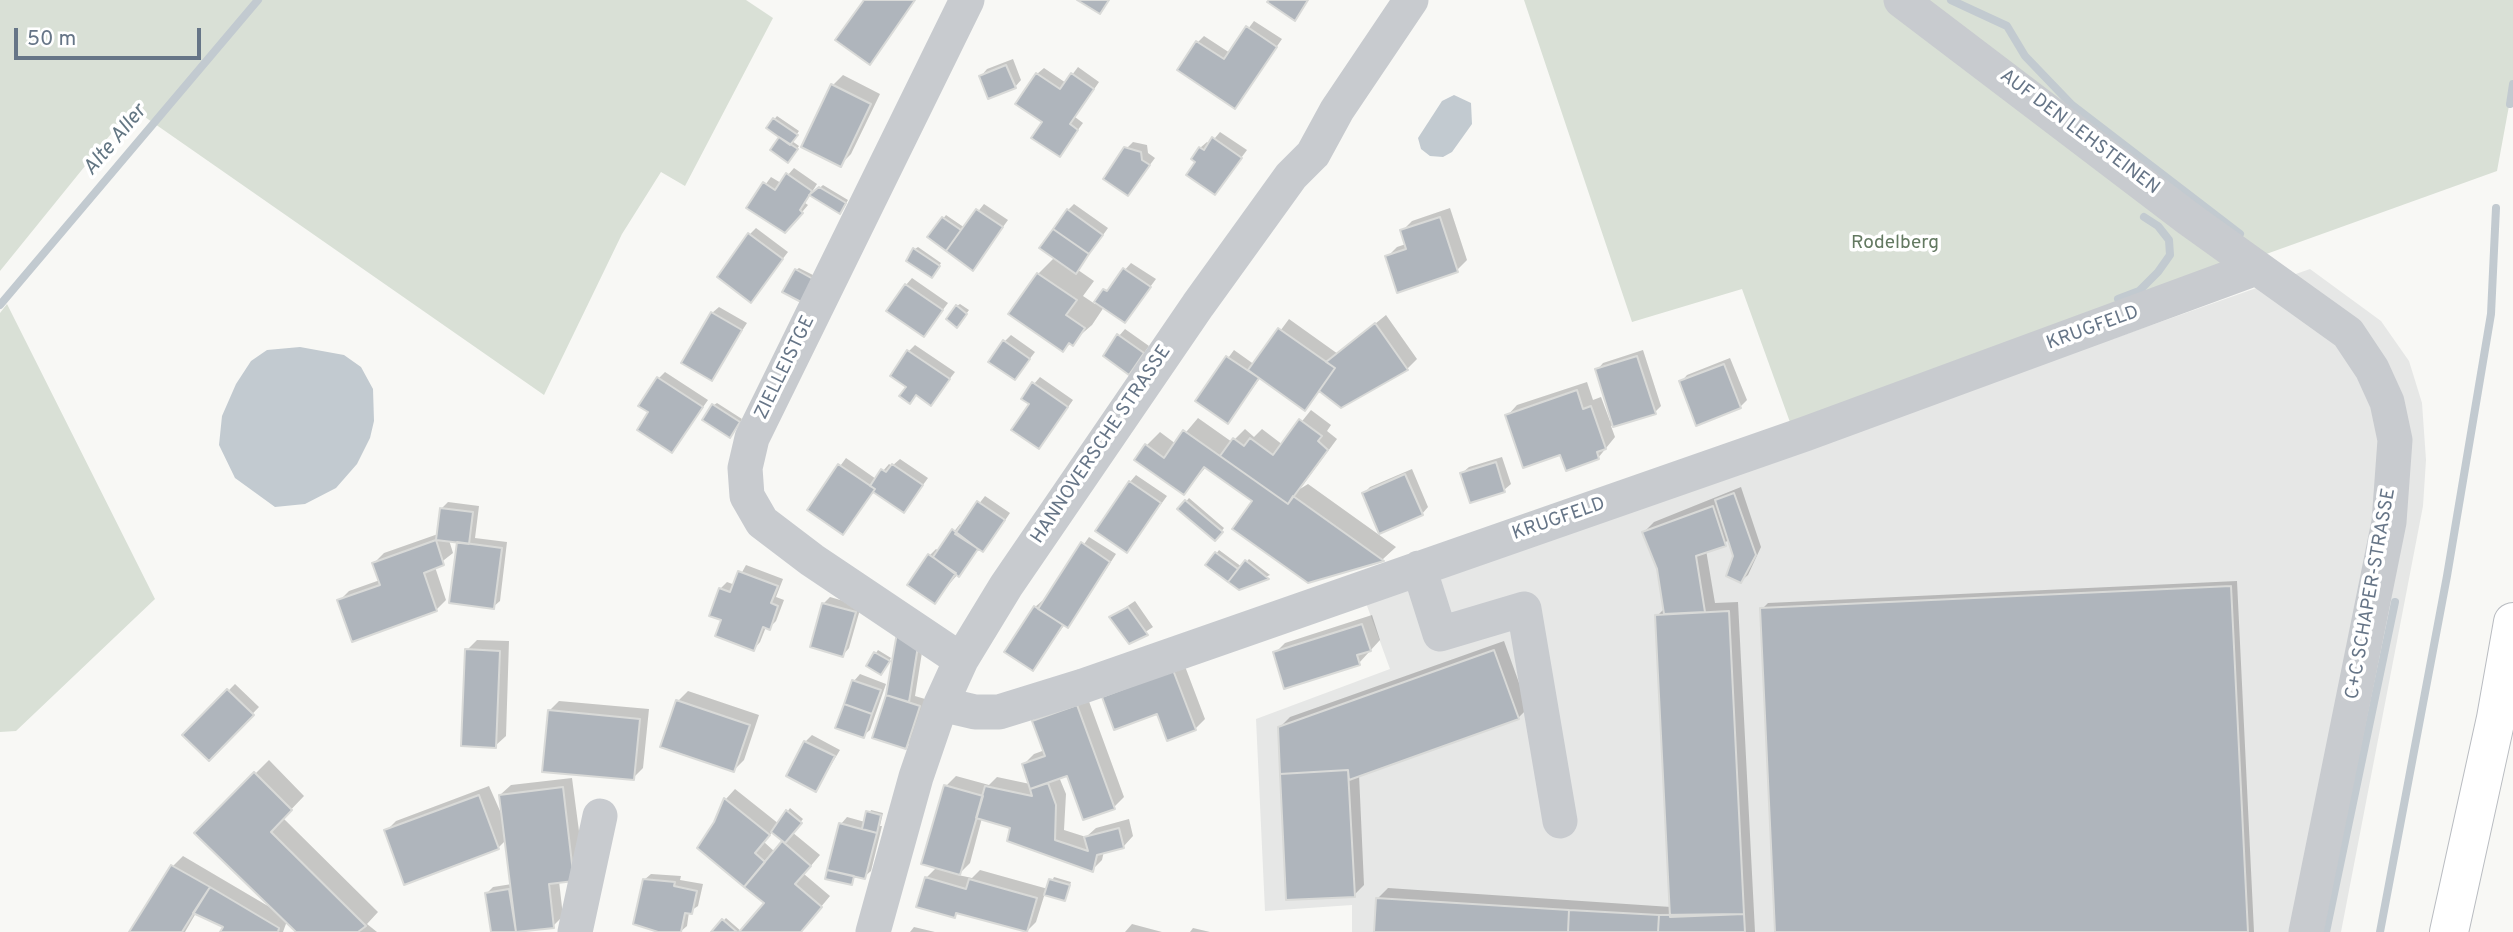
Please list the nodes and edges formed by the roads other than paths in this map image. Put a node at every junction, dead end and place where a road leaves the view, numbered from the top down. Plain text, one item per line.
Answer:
1 (967, 0) edge
2 (1411, 0) edge
3 (1901, 0) edge
4 (2189, 219) junction
5 (2256, 268) junction
6 (2171, 301) junction
7 (1419, 568) junction
8 (2513, 622) edge
9 (961, 660) junction
10 (941, 705) junction
11 (600, 817) dead end
12 (1560, 821) dead end
13 (575, 932) edge
14 (873, 932) edge
15 (2306, 932) edge
16 (2449, 932) edge

1 - 9 street, ZIELLEISTGE
2 - 9 street, HANNOVERSCHE STRASSE
3 - 4 street, AUF DEN LEHSTEINEN
4 - 5 street, AUF DEN LEHSTEINEN
4 - 6 street
5 - 6 street, KRUGFELD
5 - 15 street, C+C SCHAPER-STRASSE
6 - 7 street, KRUGFELD
7 - 10 street, KRUGFELD
7 - 12 street
8 - 16 main road
9 - 10 street, HANNOVERSCHE STRASSE
10 - 14 street, HANNOVERSCHE STRASSE
11 - 13 street

